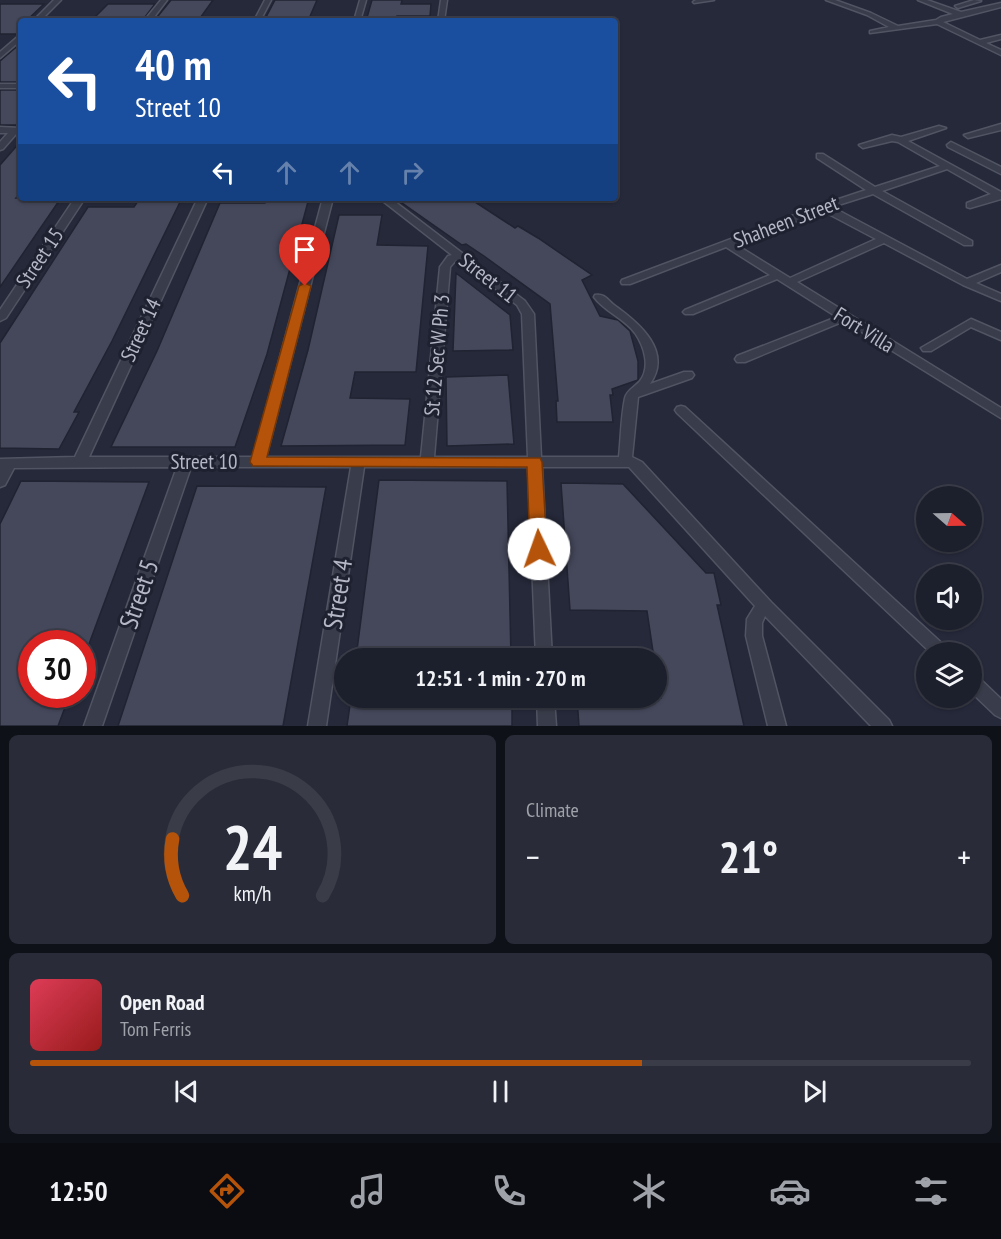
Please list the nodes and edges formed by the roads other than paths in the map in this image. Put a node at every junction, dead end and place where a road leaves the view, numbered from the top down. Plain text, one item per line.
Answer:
1 (58, 0) edge
2 (164, 0) edge
3 (268, 0) edge
4 (363, 0) edge
5 (444, 0) edge
6 (711, 0) edge
7 (829, 0) edge
8 (921, 0) edge
9 (977, 0) edge
10 (696, 2) dead end
11 (997, 6) edge
12 (945, 9) junction
13 (959, 14) junction
14 (39, 18) edge
15 (149, 18) edge
16 (259, 18) edge
17 (358, 18) edge
18 (441, 18) edge
19 (938, 22) junction
20 (896, 28) junction
21 (872, 32) dead end
22 (1001, 37) edge
23 (18, 39) edge
24 (978, 42) junction
25 (1001, 53) edge
26 (0, 56) edge
27 (0, 86) edge
28 (18, 86) edge
29 (1001, 127) edge
30 (942, 128) dead end
31 (0, 130) edge
32 (18, 130) edge
33 (969, 135) dead end
34 (901, 140) junction
35 (863, 145) dead end
36 (951, 145) dead end
37 (0, 147) edge
38 (820, 156) dead end
39 (948, 166) junction
40 (1001, 171) edge
41 (873, 190) junction
42 (1000, 196) edge
43 (78, 201) edge
44 (202, 201) edge
45 (327, 201) edge
46 (388, 201) edge
47 (970, 205) dead end
48 (824, 207) junction
49 (884, 239) junction
50 (968, 243) dead end
51 (728, 244) junction
52 (460, 256) junction
53 (1001, 268) edge
54 (778, 275) junction
55 (626, 282) dead end
56 (789, 282) junction
57 (967, 283) junction
58 (599, 297) dead end
59 (1001, 298) edge
60 (689, 312) dead end
61 (0, 318) edge
62 (843, 318) junction
63 (1001, 337) edge
64 (927, 348) dead end
65 (741, 360) dead end
66 (688, 375) dead end
67 (632, 395) junction
68 (681, 410) dead end
69 (1001, 414) edge
70 (624, 461) junction
71 (80, 462) junction
72 (258, 462) junction
73 (427, 462) junction
74 (535, 462) junction
75 (185, 463) junction
76 (358, 463) junction
77 (5, 464) edge
78 (0, 482) edge
79 (765, 606) junction
80 (929, 642) edge
81 (544, 648) edge
82 (982, 692) edge
83 (546, 708) edge
84 (1001, 710) edge
85 (93, 726) edge
86 (317, 726) edge
87 (547, 726) edge
88 (777, 726) edge
89 (883, 726) edge

1 - 14 street
2 - 15 street
3 - 16 street
4 - 17 street
5 - 18 street
6 - 10 street
7 - 20 street
8 - 12 street
9 - 11 street
9 - 12 street
11 - 13 street
12 - 13 street
13 - 19 street
19 - 20 street
19 - 24 street
20 - 21 street
22 - 24 street
23 - 26 street
24 - 25 street
27 - 28 street
29 - 33 street
30 - 34 street
31 - 32 street
32 - 37 street
34 - 35 street
34 - 39 street
36 - 40 street
38 - 41 street
39 - 41 street, Shaheen Street
39 - 42 street
41 - 48 street, Shaheen Street
41 - 50 street
42 - 47 street
43 - 61 street, Street 15
44 - 71 street, Street 14
45 - 72 street
46 - 52 street, Street 11
48 - 49 street
48 - 51 street, Shaheen Street
49 - 56 street
49 - 57 street
51 - 54 street, Fort Villa
51 - 55 street, Shaheen Street
52 - 73 street, St 12 Sec W Ph 3
52 - 74 street, Street 11
53 - 57 street
54 - 56 street, Fort Villa
54 - 60 street
56 - 62 street, Fort Villa
57 - 59 street
58 - 67 street
62 - 65 street
62 - 69 street, Fort Villa
63 - 64 street
66 - 67 street
67 - 70 street
68 - 80 street
70 - 74 street, Street 10
70 - 79 street
71 - 75 street, Street 10
71 - 77 street, Street 10
72 - 75 street, Street 10
72 - 76 street, Street 10
73 - 74 street, Street 10
73 - 76 street, Street 10
74 - 81 street, Street 11
75 - 85 street, Street 5
76 - 86 street, Street 4
77 - 78 street
79 - 88 street
79 - 89 street
82 - 84 street
83 - 87 street

